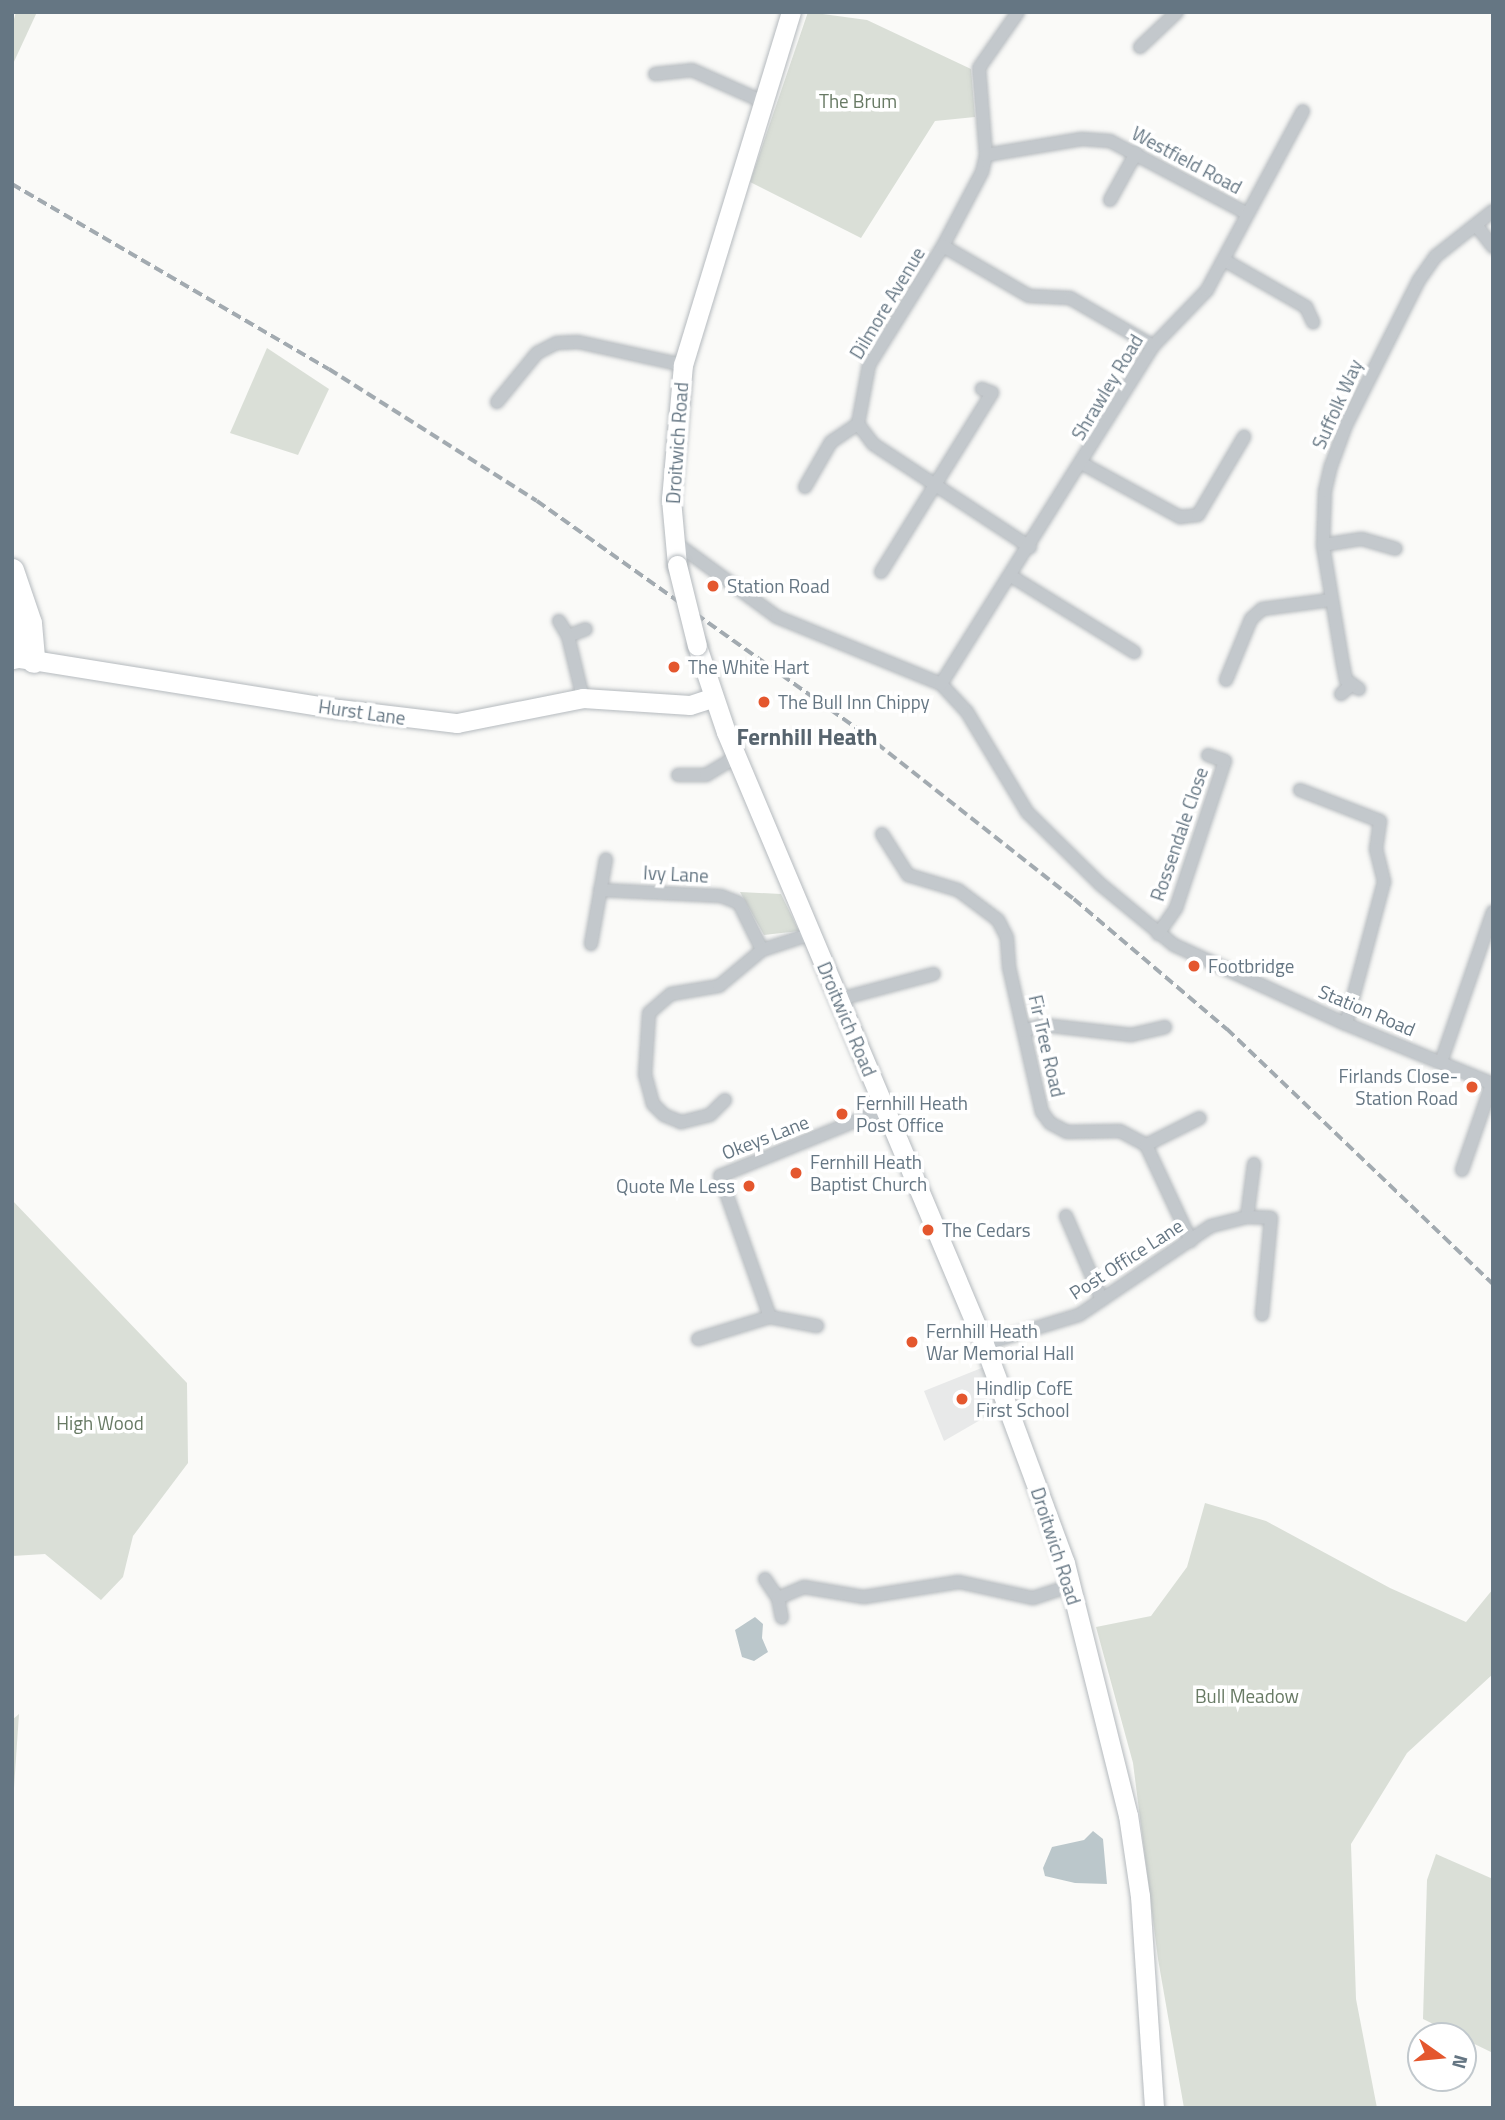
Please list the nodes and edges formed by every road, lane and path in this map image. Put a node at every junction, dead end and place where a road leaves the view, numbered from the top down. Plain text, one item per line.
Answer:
1 (791, 12) edge
2 (1018, 12) edge
3 (1177, 12) edge
4 (1140, 47) dead end
5 (655, 74) dead end
6 (766, 103) junction
7 (1303, 111) dead end
8 (1136, 153) junction
9 (986, 155) junction
10 (1110, 200) dead end
11 (1493, 211) edge
12 (1246, 213) junction
13 (1476, 225) junction
14 (943, 246) junction
15 (1493, 247) edge
16 (1224, 260) junction
17 (1313, 322) dead end
18 (1153, 346) junction
19 (683, 365) junction
20 (982, 388) dead end
21 (497, 401) dead end
22 (858, 424) junction
23 (1244, 437) dead end
24 (1083, 464) junction
25 (805, 486) dead end
26 (936, 486) junction
27 (676, 543) junction
28 (1323, 545) junction
29 (1030, 547) junction
30 (1396, 549) dead end
31 (881, 572) dead end
32 (1010, 576) junction
33 (14, 594) edge
34 (1330, 600) junction
35 (559, 621) dead end
36 (586, 629) dead end
37 (568, 636) junction
38 (1134, 652) dead end
39 (20, 658) edge
40 (1226, 681) dead end
41 (941, 684) junction
42 (1341, 694) dead end
43 (583, 698) junction
44 (712, 698) junction
45 (1209, 755) dead end
46 (736, 757) junction
47 (678, 775) dead end
48 (1300, 790) dead end
49 (882, 834) dead end
50 (606, 859) dead end
51 (600, 890) junction
52 (1493, 912) edge
53 (811, 934) junction
54 (1158, 934) junction
55 (591, 944) dead end
56 (762, 950) junction
57 (934, 974) dead end
58 (840, 999) junction
59 (1346, 1024) junction
60 (1165, 1027) dead end
61 (1024, 1031) junction
62 (1441, 1062) junction
63 (1492, 1084) edge
64 (725, 1100) dead end
65 (885, 1109) junction
66 (1200, 1118) dead end
67 (1146, 1145) junction
68 (1254, 1164) dead end
69 (1462, 1170) dead end
70 (1066, 1216) dead end
71 (1247, 1217) junction
72 (1191, 1241) junction
73 (1102, 1300) junction
74 (1262, 1315) dead end
75 (769, 1317) junction
76 (817, 1326) dead end
77 (698, 1339) dead end
78 (984, 1344) junction
79 (765, 1579) dead end
80 (1072, 1586) junction
81 (778, 1598) junction
82 (782, 1618) dead end
83 (1154, 2108) edge

1 - 6 main road, Droitwich Road
2 - 9 street, Dilmore Avenue
3 - 4 street
5 - 6 street
6 - 19 main road, Droitwich Road
7 - 12 street, Shrawley Road
8 - 9 street, Westfield Road
8 - 10 street
8 - 12 street, Westfield Road
9 - 14 street, Dilmore Avenue
11 - 13 street, Suffolk Way
12 - 16 street, Shrawley Road
13 - 15 street
13 - 28 street, Suffolk Way
14 - 18 street
14 - 22 street, Dilmore Avenue
16 - 17 street
16 - 18 street, Shrawley Road
18 - 24 street, Shrawley Road
19 - 21 street
19 - 27 main road, Droitwich Road
20 - 26 street
22 - 25 street
22 - 26 street
23 - 24 street
24 - 29 street, Shrawley Road
26 - 29 street
26 - 31 street
27 - 41 street, Station Road
27 - 44 main road, Droitwich Road, bridge
28 - 30 street
28 - 34 street, Suffolk Way
29 - 32 street, Shrawley Road
32 - 38 street
32 - 41 street, Shrawley Road
33 - 39 highway
34 - 40 street
34 - 42 street, Suffolk Way
35 - 37 street
36 - 37 street
37 - 43 street
39 - 43 main road, Hurst Lane
41 - 54 street, Station Road
43 - 44 main road, Hurst Lane
44 - 46 main road, Droitwich Road
45 - 54 street, Rossendale Close
46 - 47 street
46 - 53 main road, Droitwich Road
48 - 59 street
49 - 61 street, Fir Tree Road
50 - 51 street
51 - 55 street
51 - 56 street, Ivy Lane
52 - 62 street
53 - 56 street
53 - 58 main road, Droitwich Road
54 - 59 street, Station Road
56 - 64 street
57 - 58 street
58 - 65 main road, Droitwich Road
59 - 62 street, Station Road
60 - 61 street
61 - 67 street, Fir Tree Road
62 - 63 street, Station Road
63 - 69 street
65 - 75 street, Okeys Lane
65 - 78 main road, Droitwich Road
66 - 67 street
67 - 72 street
68 - 71 street
70 - 73 street
71 - 72 street, Post Office Lane
71 - 74 street
72 - 73 street, Post Office Lane
73 - 78 street, Post Office Lane
75 - 76 street
75 - 77 street
78 - 80 main road, Droitwich Road
79 - 81 street
80 - 81 street
80 - 83 main road, Droitwich Road
81 - 82 street

